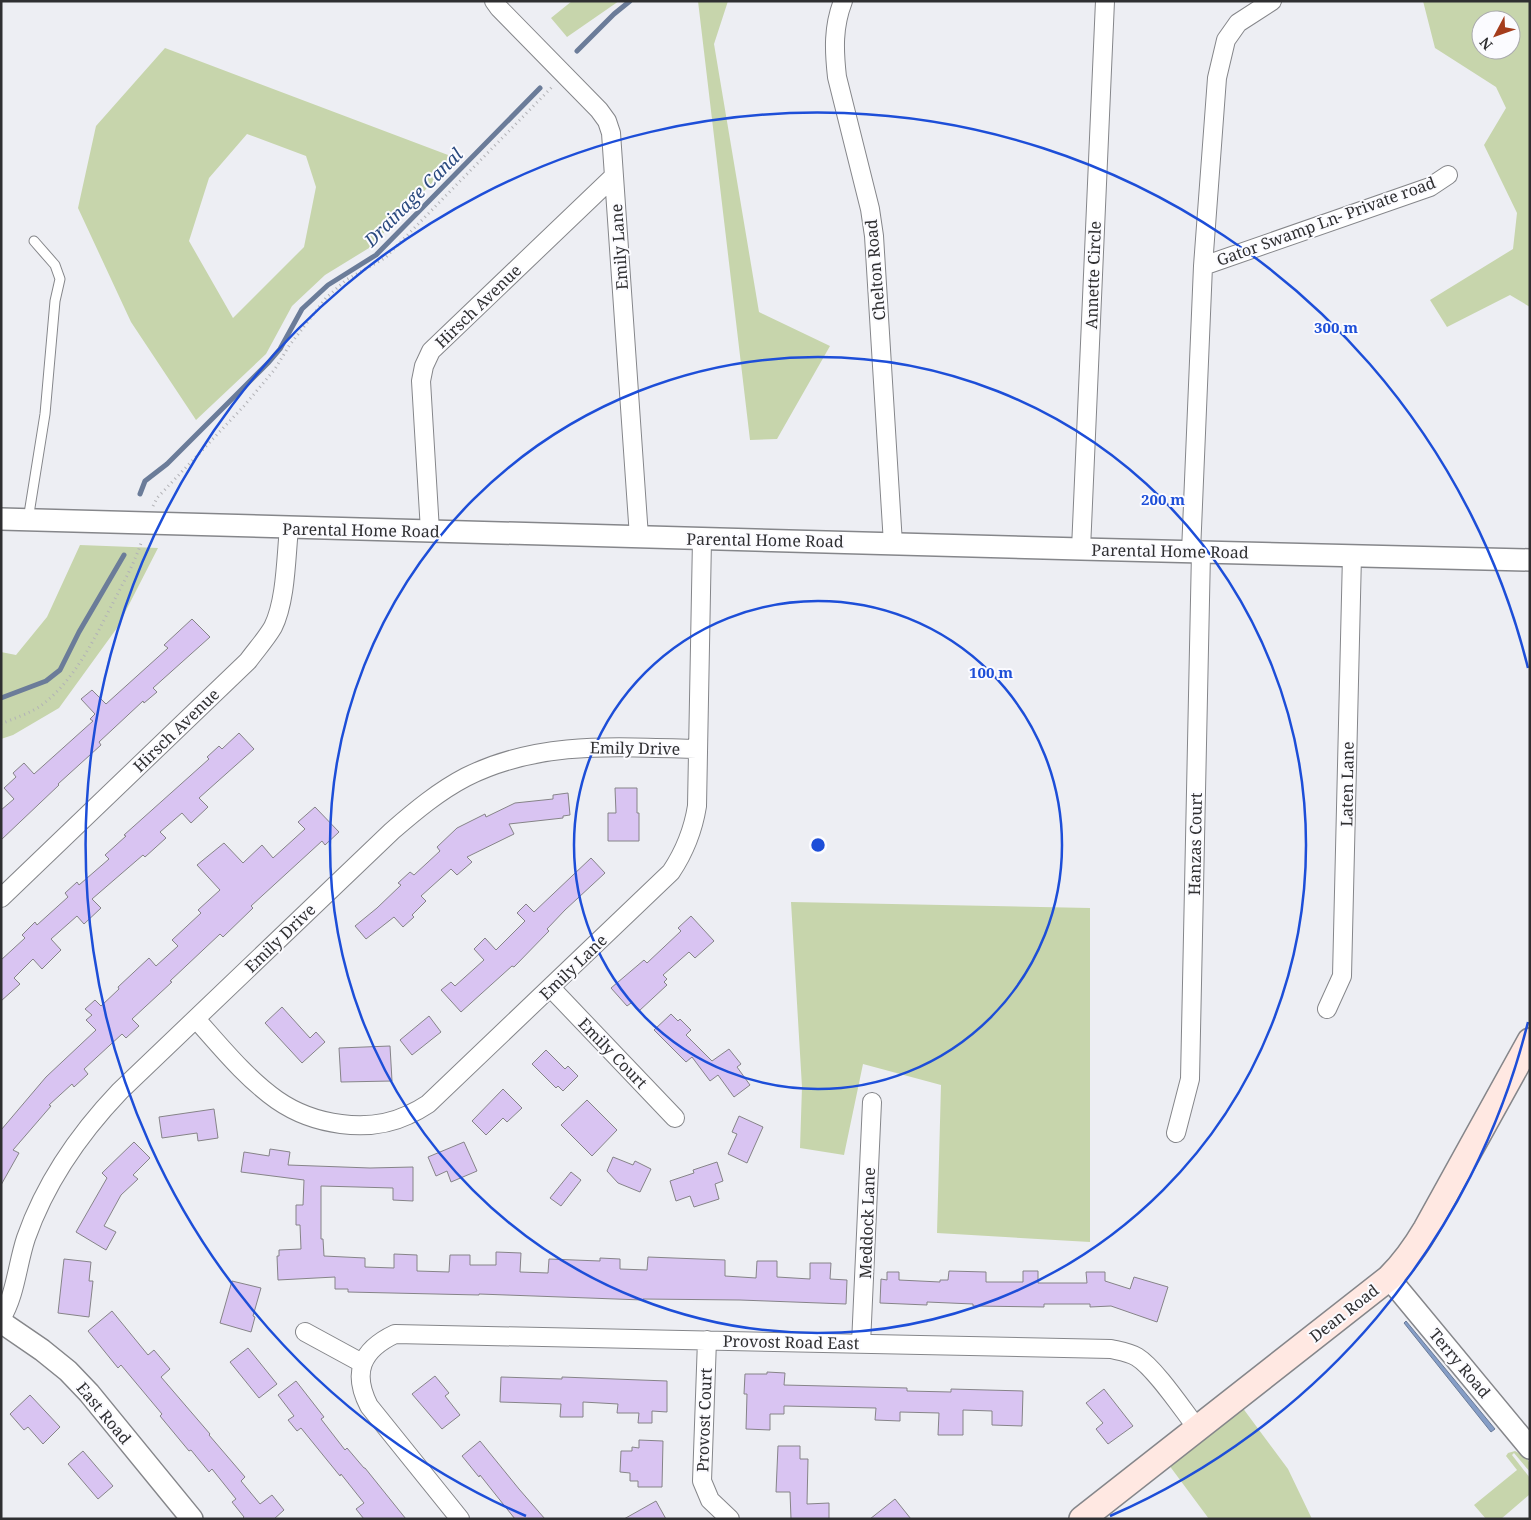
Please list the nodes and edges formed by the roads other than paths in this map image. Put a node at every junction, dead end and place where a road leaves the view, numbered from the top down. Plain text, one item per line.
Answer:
1 (494, 1) edge
2 (843, 1) edge
3 (1105, 1) edge
4 (1272, 1) edge
5 (1448, 175) dead end
6 (614, 176) junction
7 (34, 241) dead end
8 (1203, 266) junction
9 (1, 519) edge
10 (28, 520) junction
11 (289, 528) junction
12 (430, 531) junction
13 (639, 538) junction
14 (702, 539) junction
15 (893, 544) junction
16 (1082, 549) junction
17 (1196, 552) junction
18 (1352, 555) junction
19 (1530, 560) edge
20 (697, 749) junction
21 (1, 898) edge
22 (552, 988) junction
23 (1327, 1009) dead end
24 (196, 1019) junction
25 (1530, 1041) edge
26 (872, 1102) dead end
27 (675, 1118) dead end
28 (1176, 1133) dead end
29 (1390, 1278) junction
30 (1, 1320) edge
31 (305, 1332) dead end
32 (707, 1340) junction
33 (861, 1344) junction
34 (362, 1363) junction
35 (1197, 1428) junction
36 (1530, 1448) edge
37 (192, 1519) edge
38 (460, 1519) edge
39 (730, 1519) edge
40 (1082, 1519) edge

1 - 6 street, Emily Lane
2 - 15 street, Chelton Road
3 - 16 street, Annette Circle
4 - 8 street, Gator Swamp Ln- Private road
5 - 8 street, Gator Swamp Ln- Private road
6 - 12 street, Hirsch Avenue
6 - 13 street, Emily Lane
7 - 10 lane
8 - 17 street, Gator Swamp Ln- Private road
9 - 10 street, Parental Home Road
10 - 11 street, Parental Home Road
11 - 12 street, Parental Home Road
11 - 21 street, Hirsch Avenue
12 - 13 street, Parental Home Road
13 - 14 street, Parental Home Road
14 - 15 street, Parental Home Road
14 - 20 street, Emily Lane
15 - 16 street, Parental Home Road
16 - 17 street, Parental Home Road
17 - 18 street, Parental Home Road
17 - 28 street, Hanzas Court
18 - 19 street, Parental Home Road
18 - 23 street, Laten Lane
20 - 22 street, Emily Lane
20 - 24 street, Emily Drive
22 - 24 street, Emily Lane
22 - 27 street, Emily Court
24 - 30 street, Emily Drive
25 - 29 main road, Dean Road
26 - 33 street, Meddock Lane
29 - 35 main road, Dean Road
29 - 36 street, Terry Road
30 - 37 street, East Road
31 - 34 street
32 - 33 street, Provost Road East
32 - 34 street, Provost Road East
32 - 39 street, Provost Court
33 - 35 street, Provost Road East
34 - 38 street
35 - 40 main road, Dean Road

